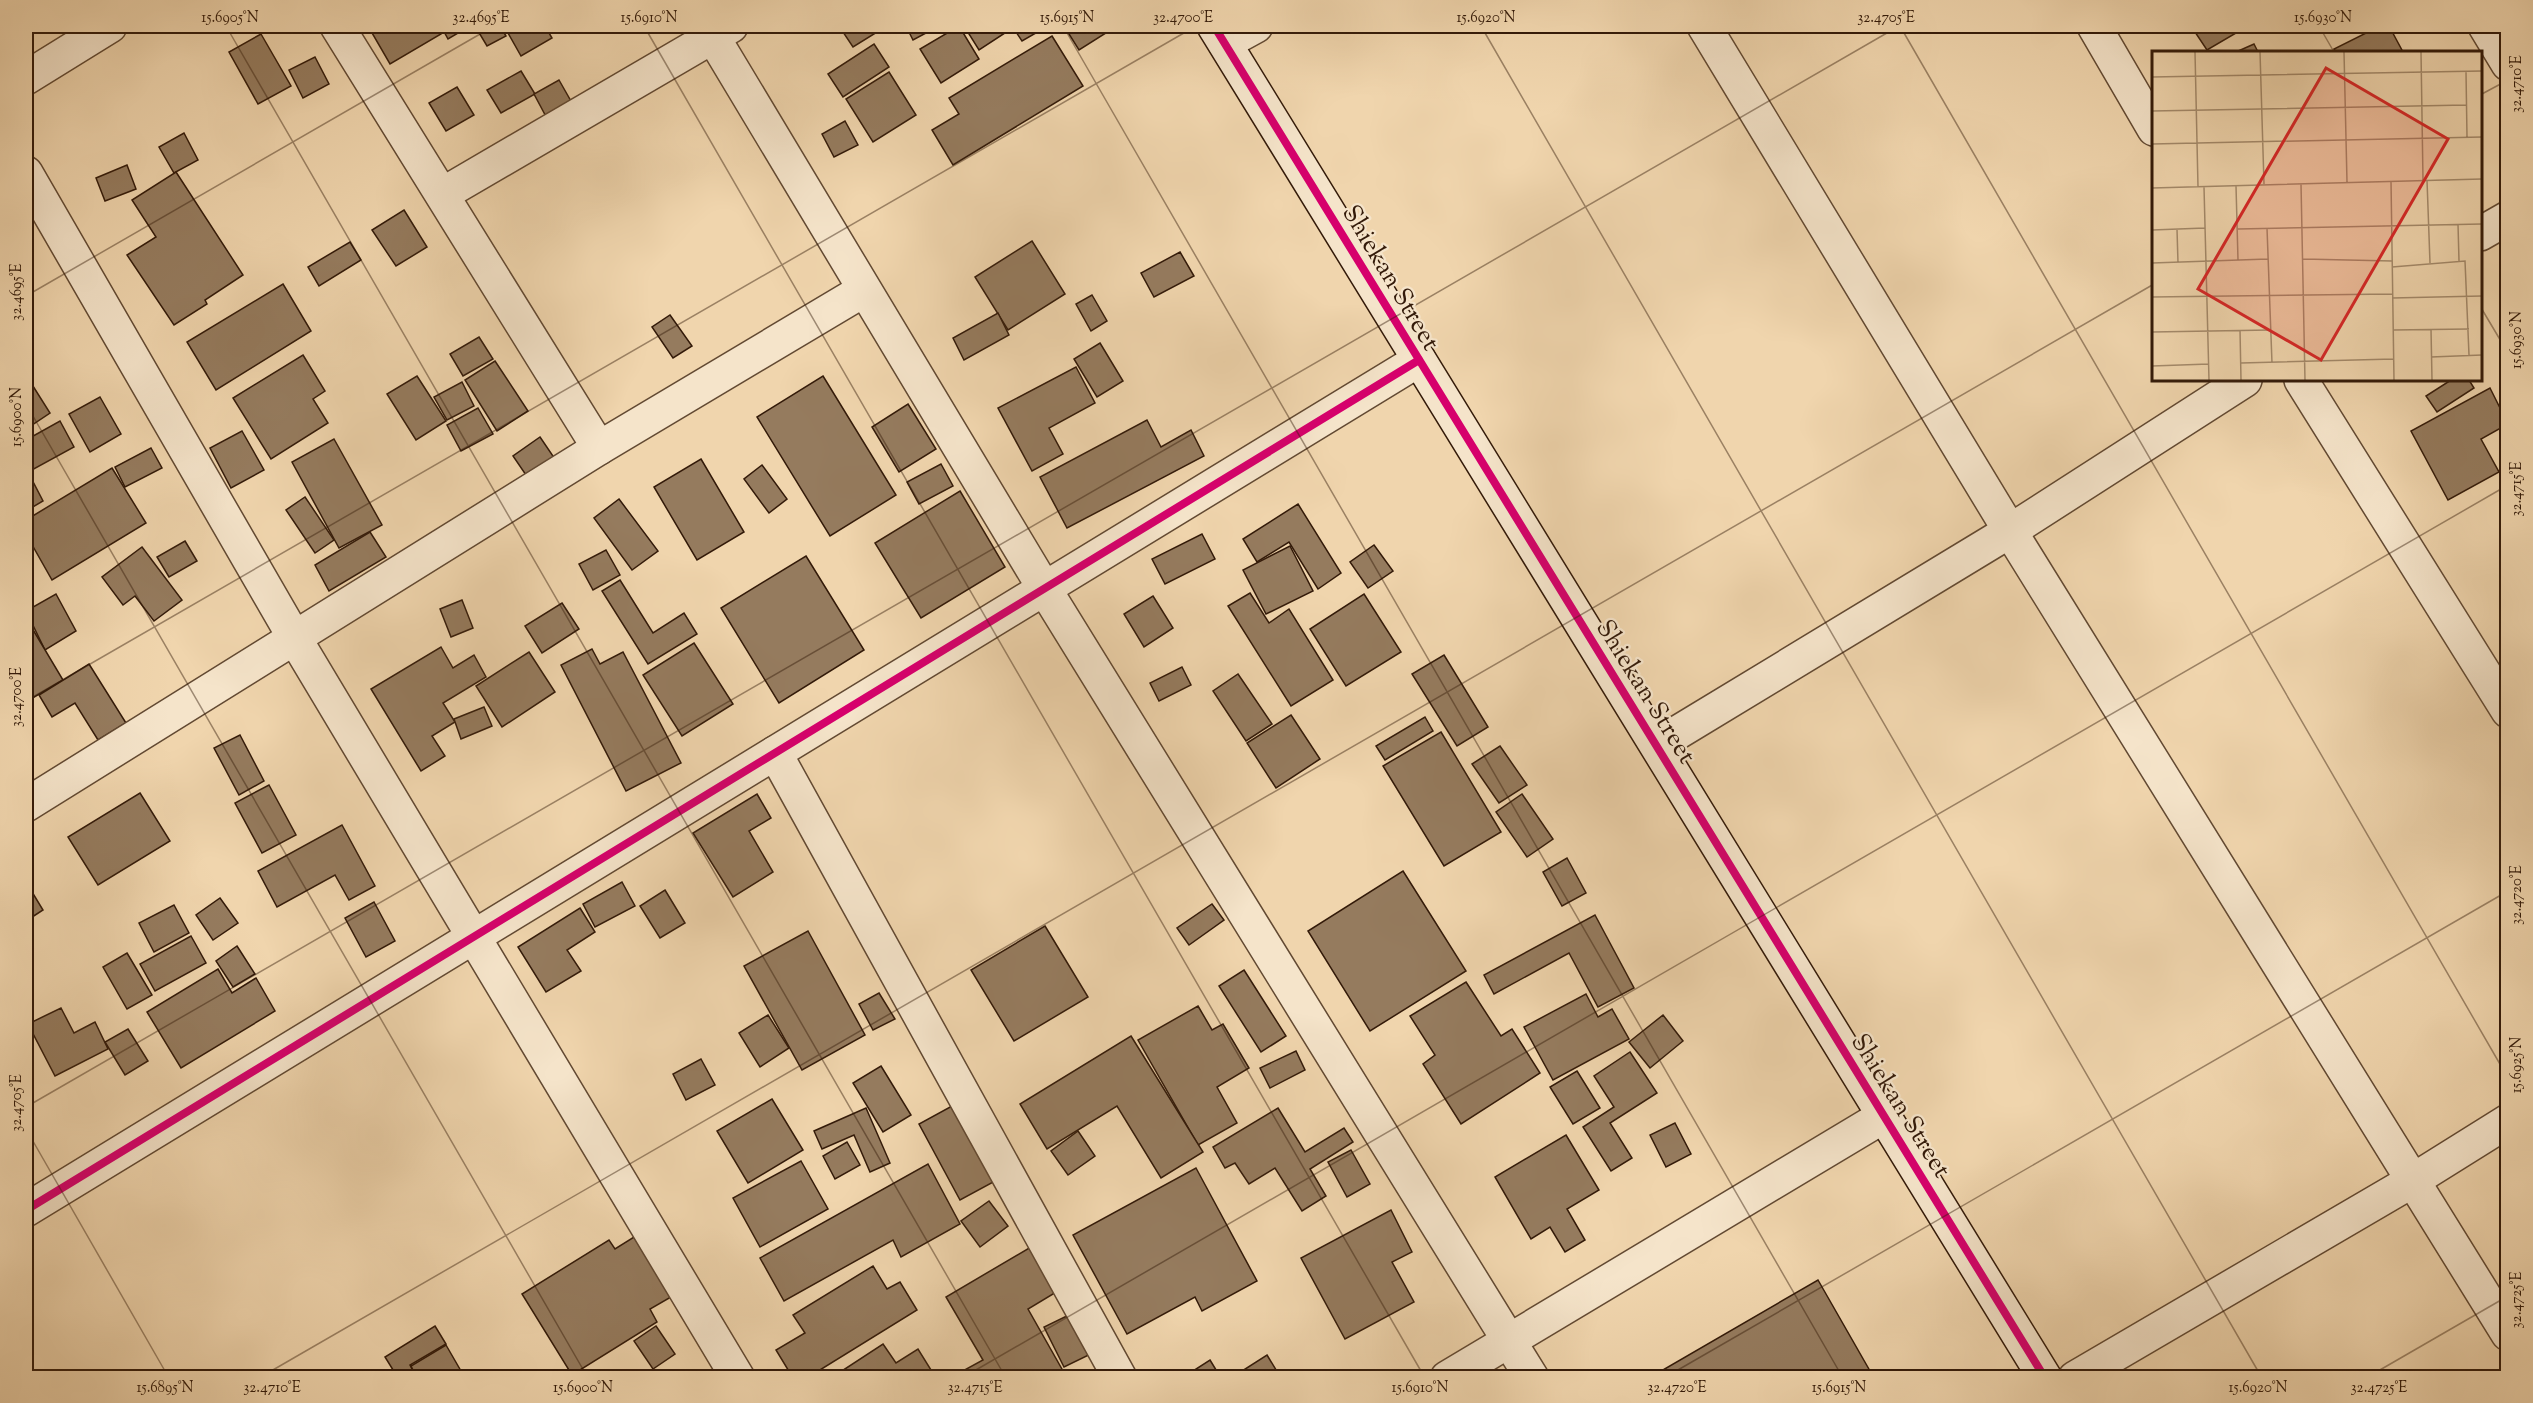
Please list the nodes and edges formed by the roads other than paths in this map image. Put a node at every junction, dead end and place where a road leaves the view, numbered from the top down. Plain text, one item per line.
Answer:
1 (110, 26) edge
2 (337, 26) edge
3 (1257, 26) edge
4 (1704, 26) edge
5 (2094, 26) edge
6 (2485, 26) edge
7 (722, 31) edge
8 (1220, 34) edge
9 (2508, 64) edge
10 (26, 78) edge
11 (2152, 126) edge
12 (26, 173) edge
13 (443, 194) junction
14 (2508, 218) edge
15 (2482, 233) edge
16 (864, 290) junction
17 (1419, 360) junction
18 (2243, 381) edge
19 (2302, 381) edge
20 (599, 448) junction
21 (2010, 531) junction
22 (1044, 588) junction
23 (294, 637) junction
24 (2508, 711) edge
25 (1657, 745) junction
26 (775, 753) junction
27 (26, 805) edge
28 (473, 936) junction
29 (1884, 1116) junction
30 (2508, 1121) edge
31 (2412, 1181) junction
32 (26, 1210) edge
33 (2508, 1334) edge
34 (1510, 1341) junction
35 (738, 1377) edge
36 (1120, 1377) edge
37 (1448, 1377) edge
38 (1532, 1377) edge
39 (2045, 1377) edge
40 (2075, 1377) edge

1 - 10 street
2 - 13 street
3 - 8 street
4 - 21 street
5 - 11 street
6 - 9 street
7 - 13 street
7 - 16 street
8 - 17 street, Shiekan Street
12 - 23 street
13 - 20 street
14 - 15 street
16 - 20 street
16 - 22 street
17 - 22 street
17 - 25 street, Shiekan Street
18 - 21 street
19 - 24 street
20 - 23 street
21 - 25 street
21 - 31 street
22 - 26 street
22 - 34 street
23 - 27 street
23 - 28 street
25 - 29 street, Shiekan Street
26 - 28 street
26 - 36 street
28 - 32 street
28 - 35 street
29 - 34 street
29 - 39 street, Shiekan Street
30 - 31 street
31 - 33 street
31 - 40 street
34 - 37 street
34 - 38 street

